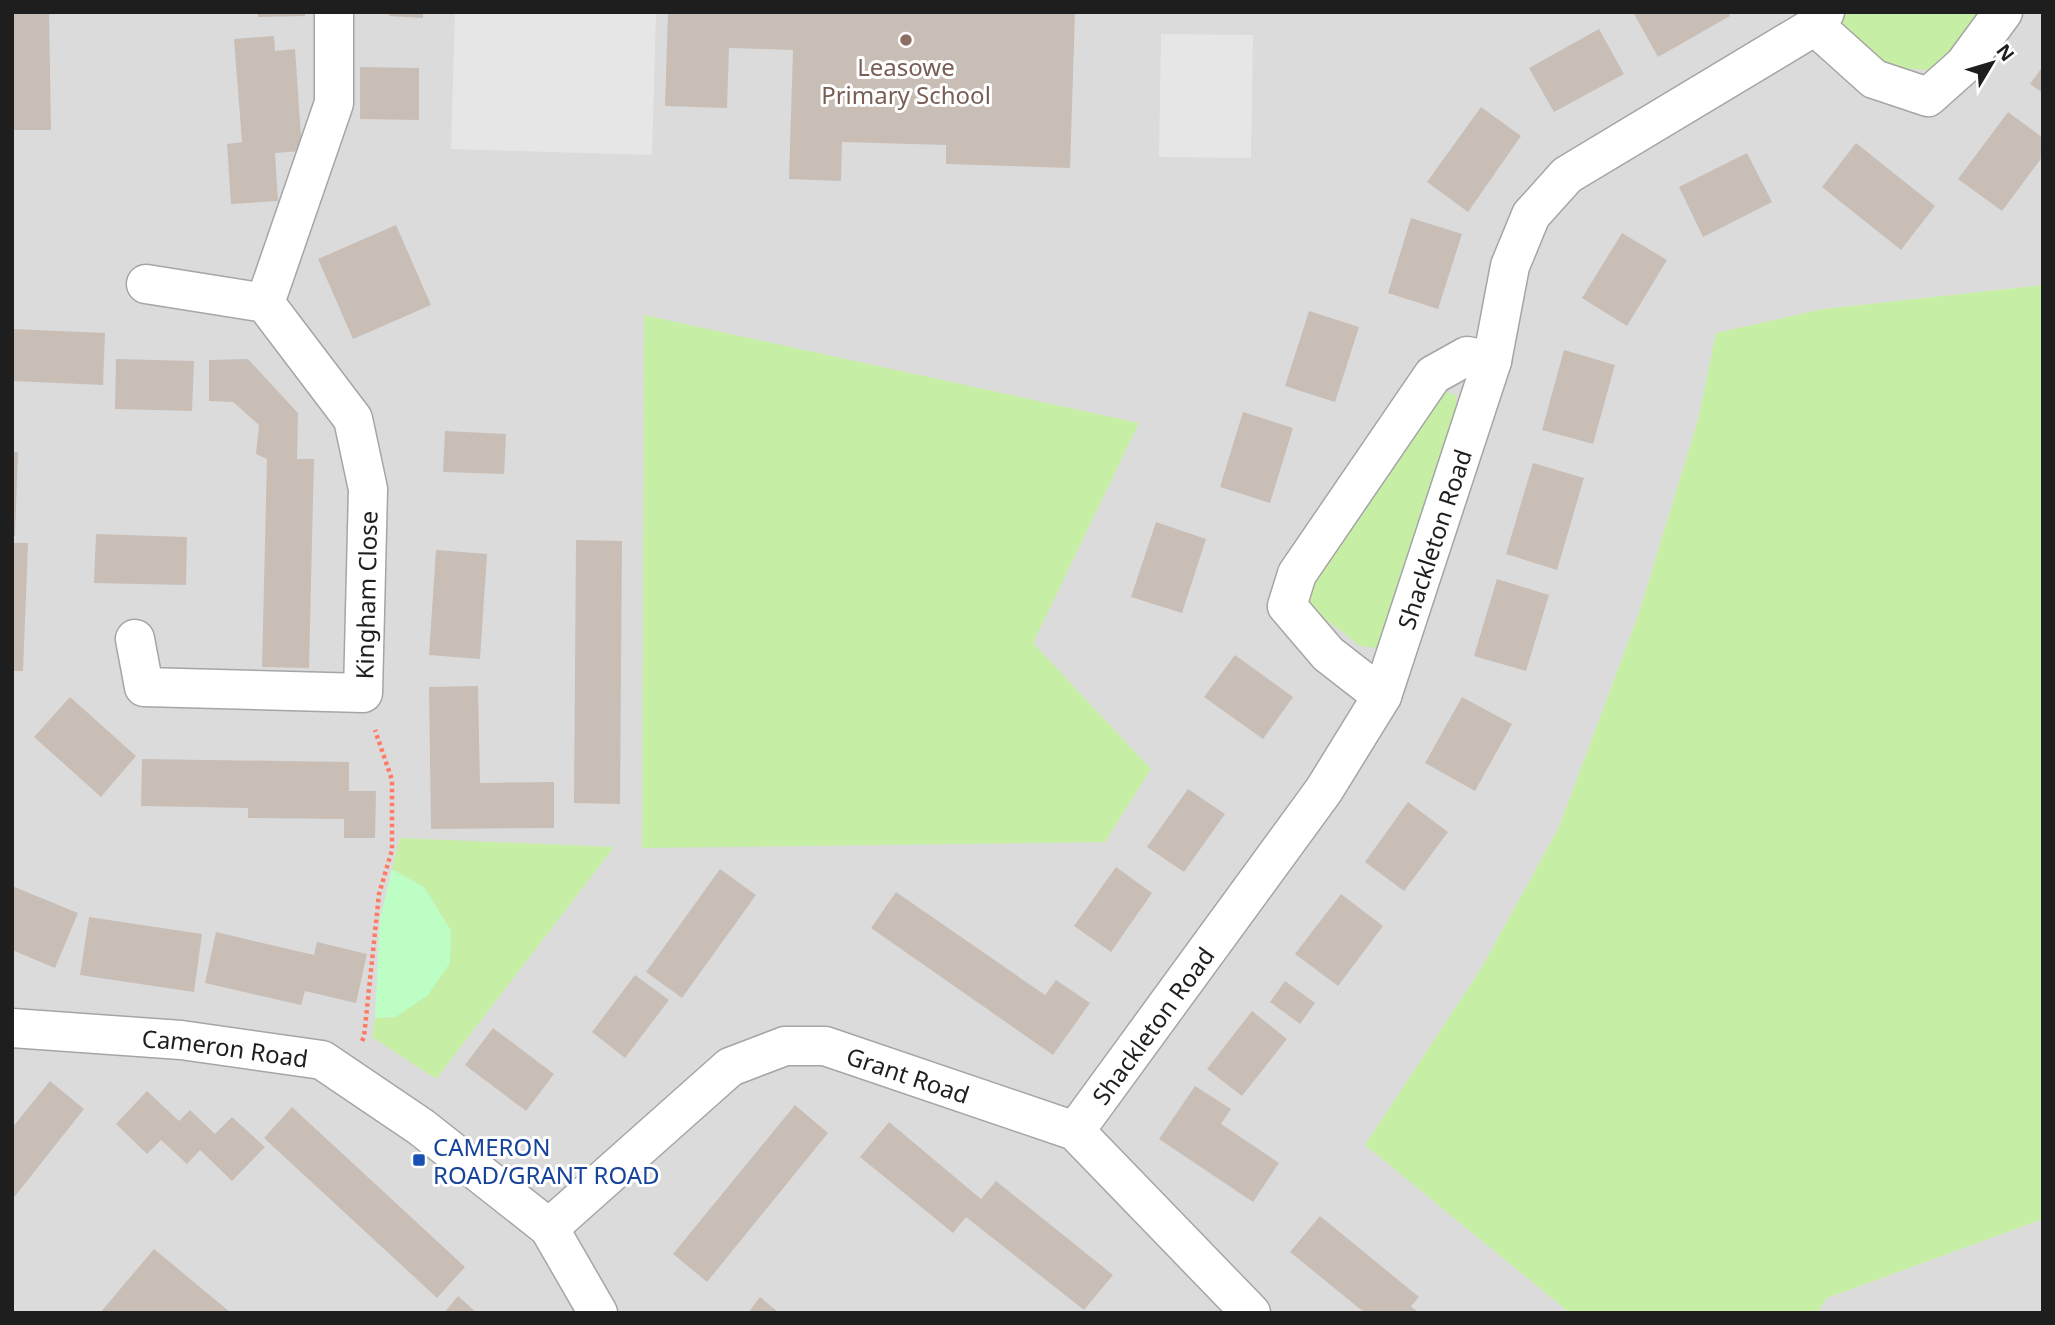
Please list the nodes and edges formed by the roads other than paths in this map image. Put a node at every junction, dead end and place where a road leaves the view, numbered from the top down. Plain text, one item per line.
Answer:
1 (334, 12) edge
2 (2003, 12) edge
3 (1820, 19) edge
4 (146, 284) dead end
5 (265, 303) junction
6 (1492, 361) junction
7 (135, 639) dead end
8 (1382, 696) junction
9 (12, 1029) edge
10 (1075, 1131) junction
11 (549, 1228) junction
12 (598, 1313) edge
13 (1251, 1313) edge

1 - 5 street
2 - 3 street
3 - 6 street, Shackleton Road
4 - 5 street
5 - 7 street, Kingham Close
6 - 8 street, Shackleton Road
6 - 8 street
8 - 10 street, Shackleton Road
9 - 11 street, Cameron Road
10 - 11 street, Grant Road
10 - 13 street, Grant Road
11 - 12 street

